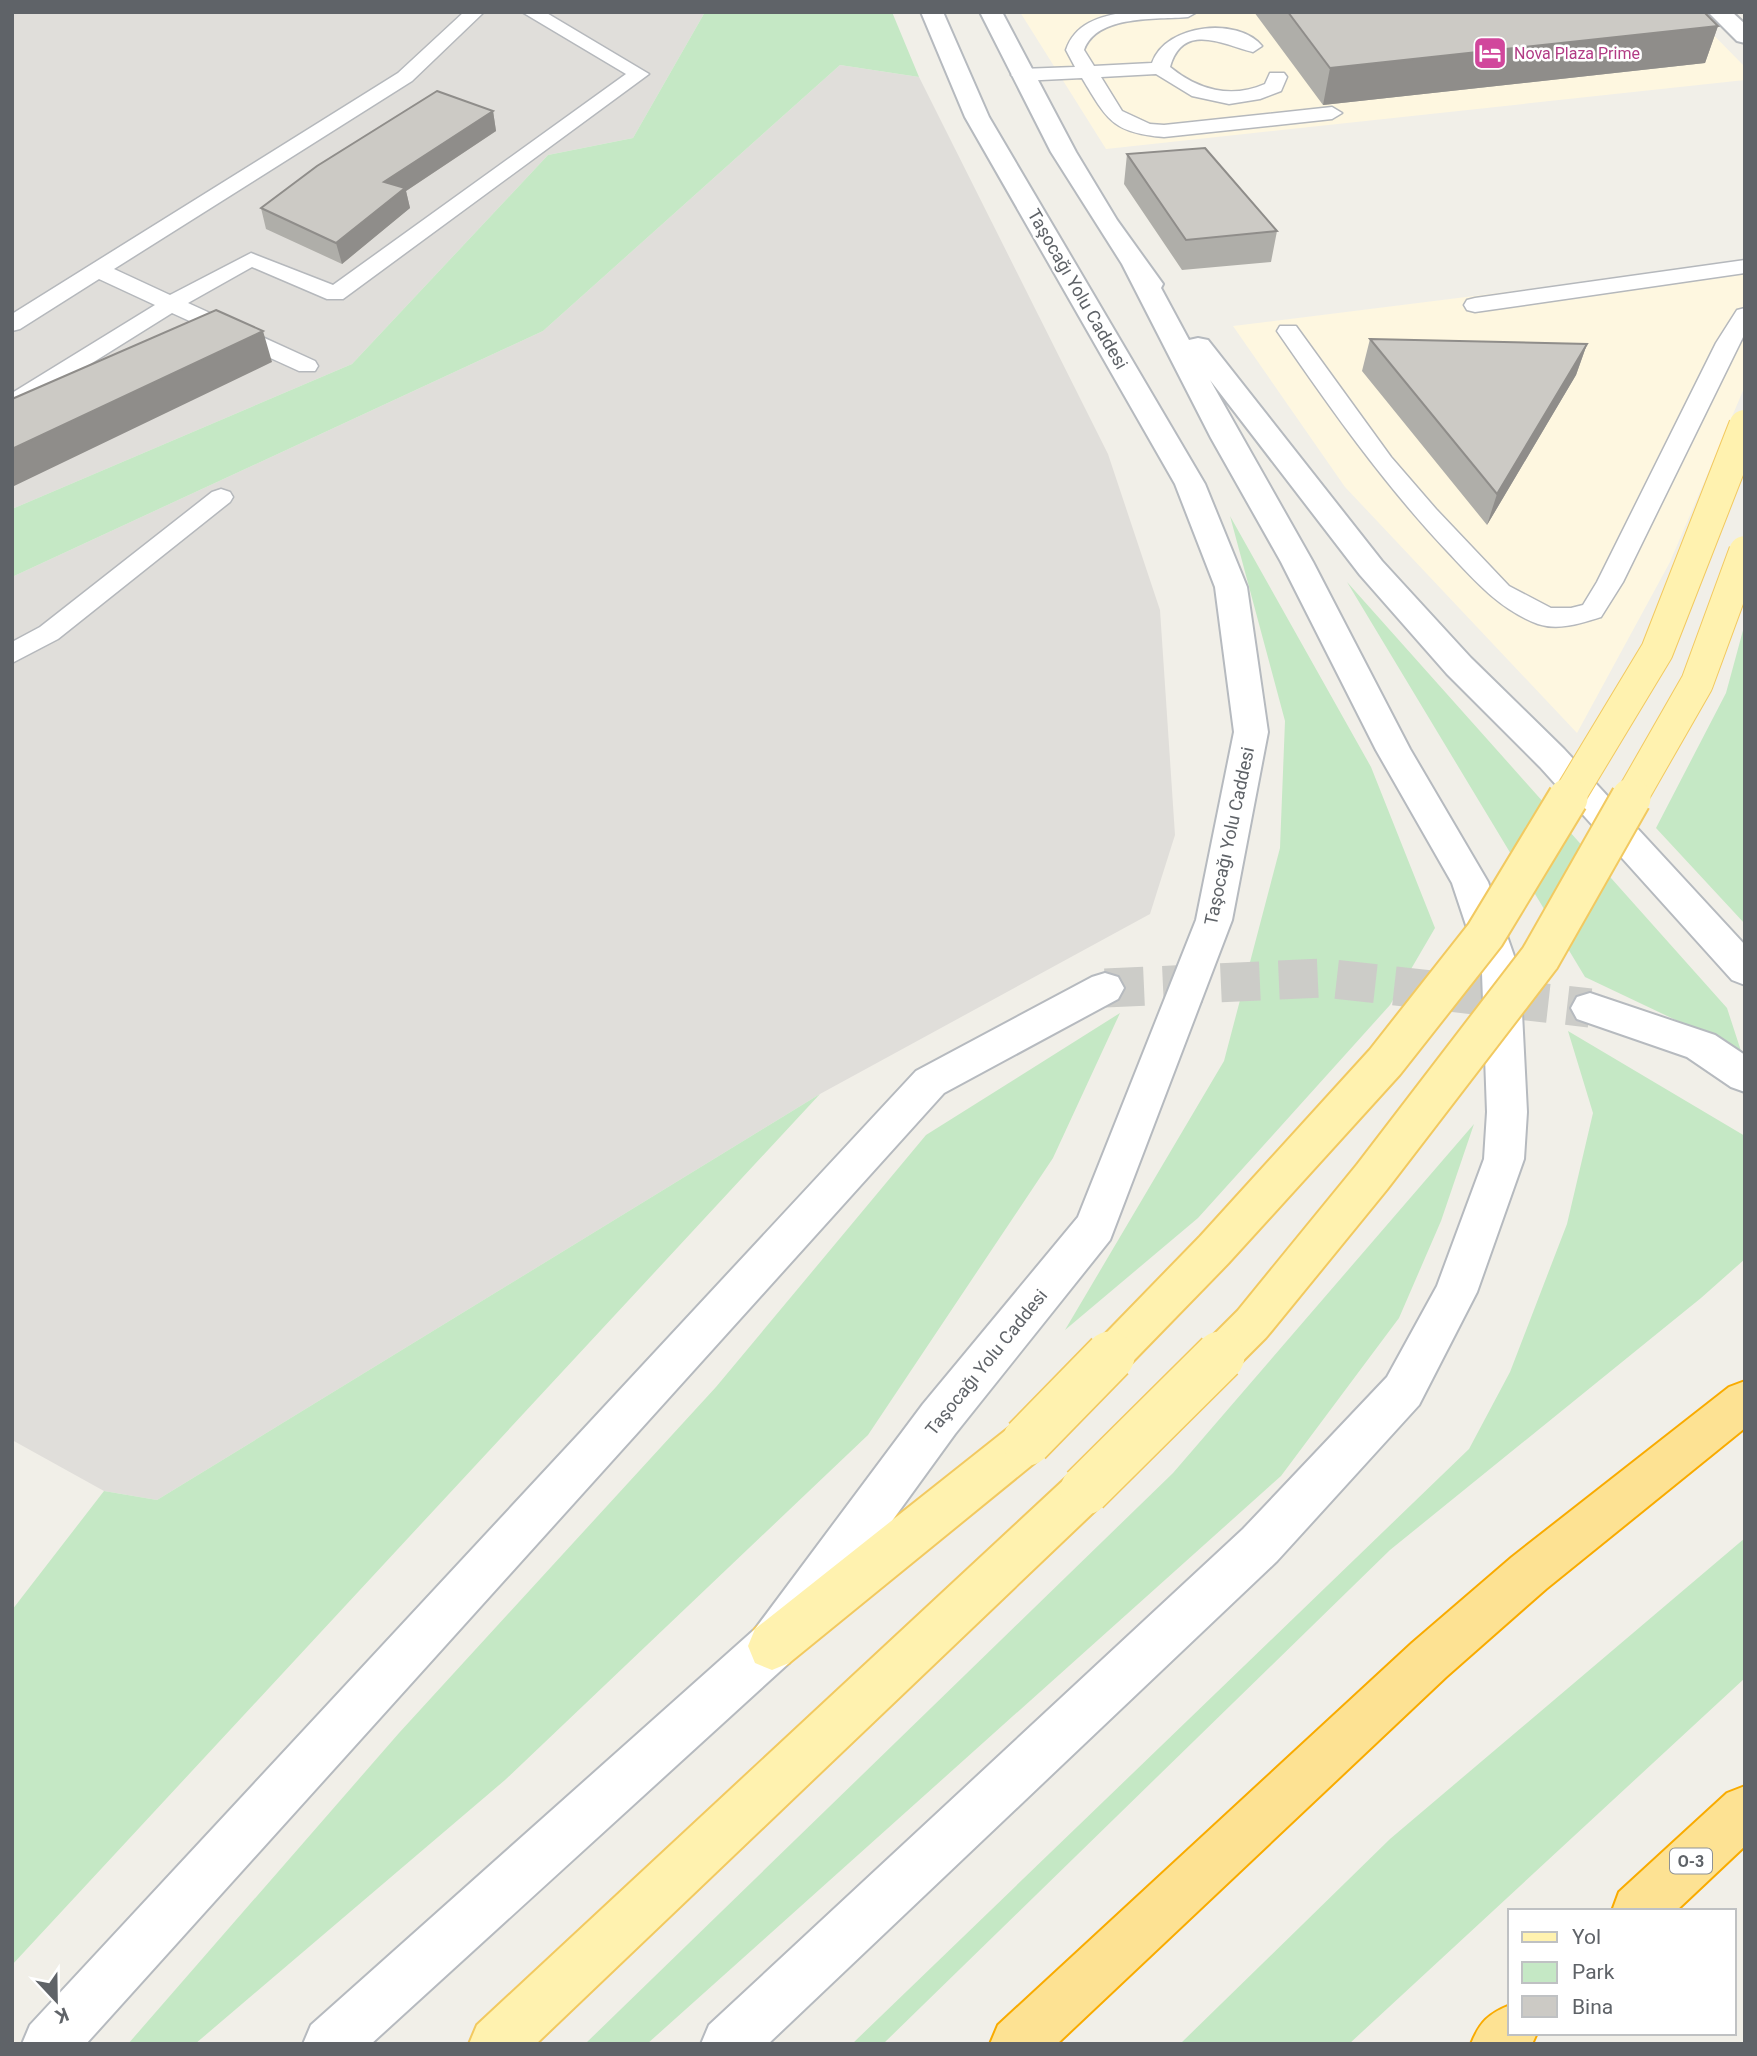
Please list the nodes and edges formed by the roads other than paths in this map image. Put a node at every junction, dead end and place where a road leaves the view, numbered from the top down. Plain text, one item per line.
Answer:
1 (475, 12) edge
2 (531, 12) edge
3 (932, 12) edge
4 (991, 12) edge
5 (1188, 12) edge
6 (1719, 12) edge
7 (1745, 36) edge
8 (1253, 46) dead end
9 (1160, 68) junction
10 (1088, 71) junction
11 (1021, 75) junction
12 (1277, 76) dead end
13 (1332, 113) edge
14 (1135, 264) junction
15 (1745, 266) edge
16 (97, 270) junction
17 (171, 304) junction
18 (1475, 305) dead end
19 (1745, 316) edge
20 (12, 324) edge
21 (1288, 331) dead end
22 (307, 366) dead end
23 (12, 403) edge
24 (1745, 426) edge
25 (221, 497) dead end
26 (1745, 552) edge
27 (12, 654) edge
28 (1745, 970) edge
29 (1105, 988) tunnel mouth
30 (1590, 1009) tunnel mouth
31 (1745, 1076) edge
32 (1745, 1401) edge
33 (772, 1646) junction
34 (1745, 1811) edge
35 (1640, 1909) edge
36 (49, 2044) edge
37 (330, 2044) edge
38 (496, 2044) edge
39 (728, 2044) edge
40 (1017, 2044) edge

1 - 16 lane
2 - 17 lane
3 - 33 main road, Taşocağı Yolu Caddesi
4 - 11 main road
5 - 10 lane
6 - 7 main road
8 - 9 lane
9 - 10 lane
9 - 12 lane
10 - 11 lane
10 - 13 lane
11 - 14 main road
14 - 28 main road
14 - 39 main road
15 - 18 lane
16 - 17 lane
16 - 20 lane
17 - 22 lane
17 - 23 lane
19 - 21 lane
24 - 33 main road, bridge
25 - 27 lane
26 - 38 main road, bridge
29 - 36 main road
30 - 31 main road
32 - 40 highway
33 - 37 main road, Taşocağı Yolu Caddesi
34 - 35 highway, O-3

